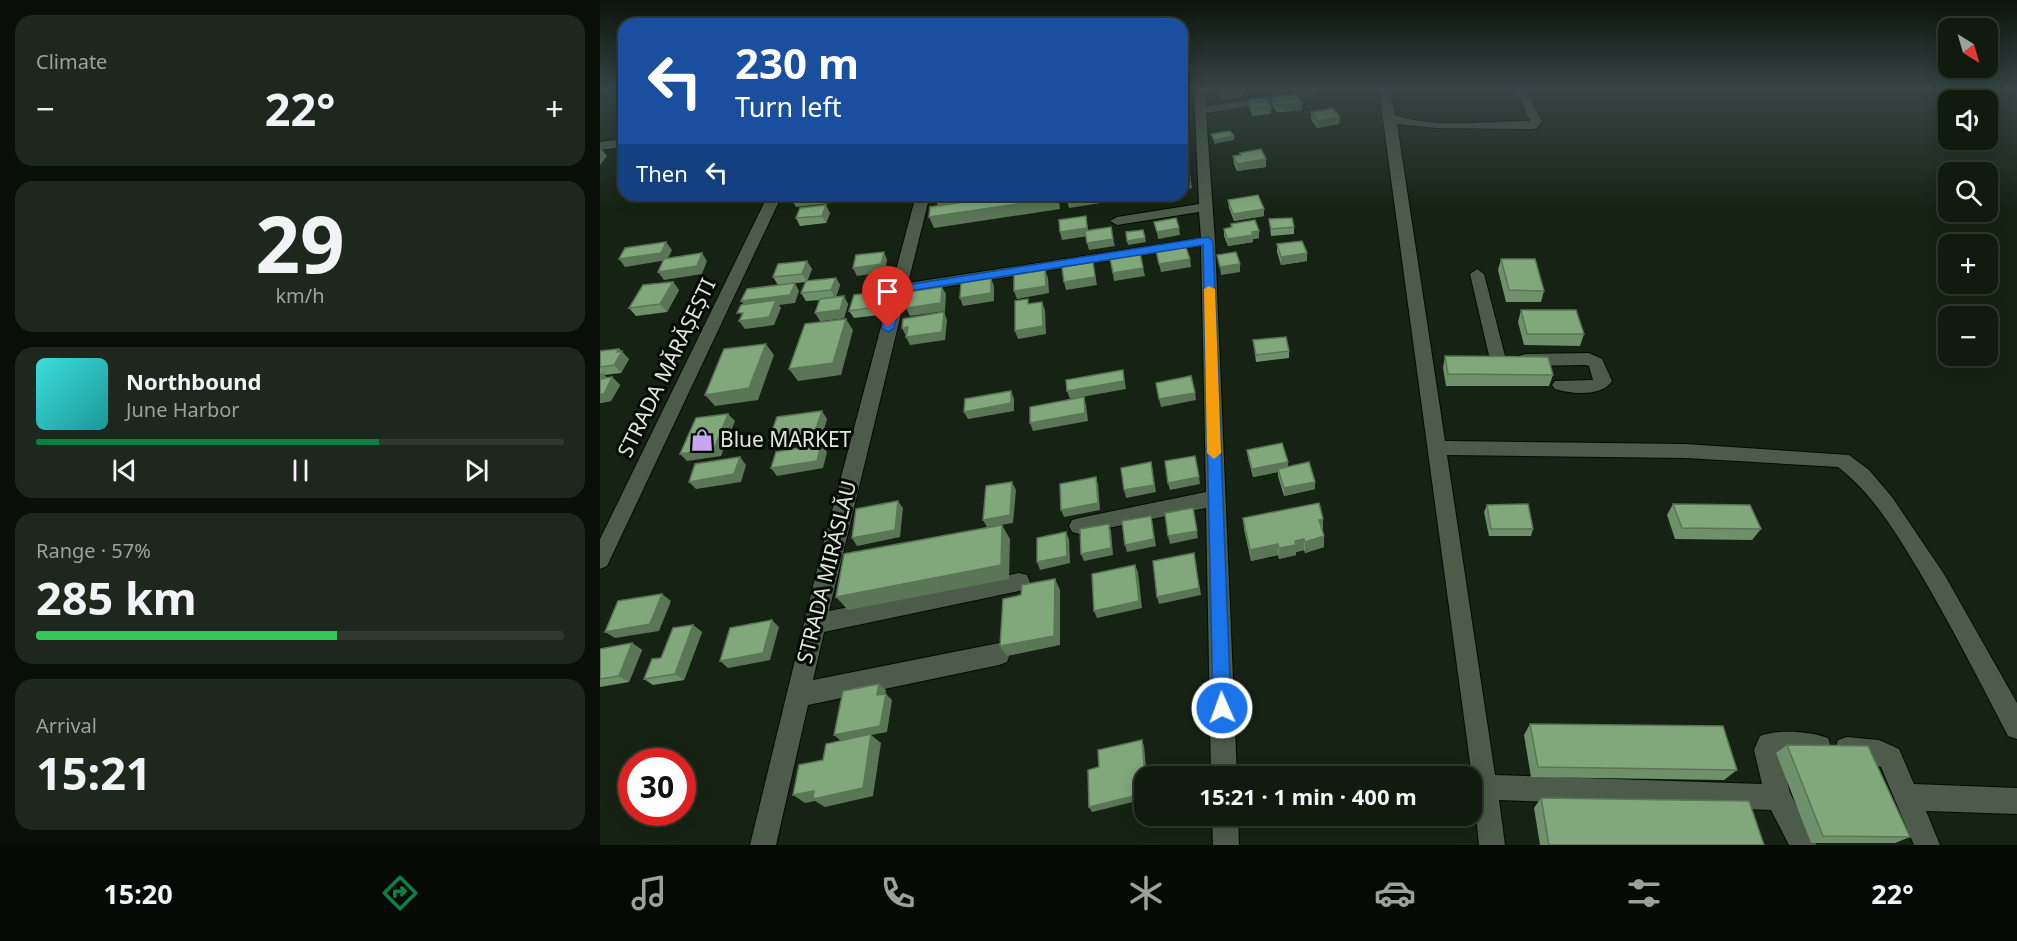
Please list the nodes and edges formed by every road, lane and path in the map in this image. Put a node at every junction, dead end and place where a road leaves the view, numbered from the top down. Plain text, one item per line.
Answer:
1 (1201, 129) edge
2 (1391, 129) edge
3 (618, 144) edge
4 (600, 146) edge
5 (772, 201) edge
6 (921, 201) edge
7 (1206, 207) junction
8 (1117, 221) dead end
9 (1208, 241) junction
10 (1477, 274) dead end
11 (898, 289) junction
12 (1445, 360) edge
13 (1477, 360) edge
14 (1498, 360) junction
15 (1424, 361) junction
16 (1561, 385) dead end
17 (1437, 448) junction
18 (1215, 498) junction
19 (1079, 525) dead end
20 (600, 560) edge
21 (1019, 582) dead end
22 (814, 624) junction
23 (999, 654) edge
24 (798, 694) junction
25 (2017, 727) edge
26 (1224, 766) edge
27 (1484, 787) junction
28 (1778, 797) junction
29 (1906, 797) junction
30 (2017, 801) edge
31 (1225, 826) edge
32 (763, 845) edge
33 (1226, 845) edge
34 (1492, 845) edge
35 (1804, 845) edge
36 (1927, 845) edge

1 - 7 street
2 - 15 street
3 - 4 street
5 - 20 street, STRADA MĂRĂȘEȘTI
6 - 11 street, STRADA MIRĂSLĂU
7 - 8 street
7 - 9 street
9 - 11 street
9 - 18 street
10 - 14 street
11 - 22 street, STRADA MIRĂSLĂU
12 - 15 street
13 - 14 street
14 - 16 street
15 - 17 street
17 - 25 street
17 - 27 street
18 - 19 street
18 - 26 street
21 - 22 street
22 - 24 street, STRADA MIRĂSLĂU
23 - 24 street
24 - 32 street, STRADA MIRĂSLĂU
27 - 28 street
27 - 34 street
28 - 29 street
28 - 35 street
29 - 30 street
29 - 36 street
31 - 33 street

